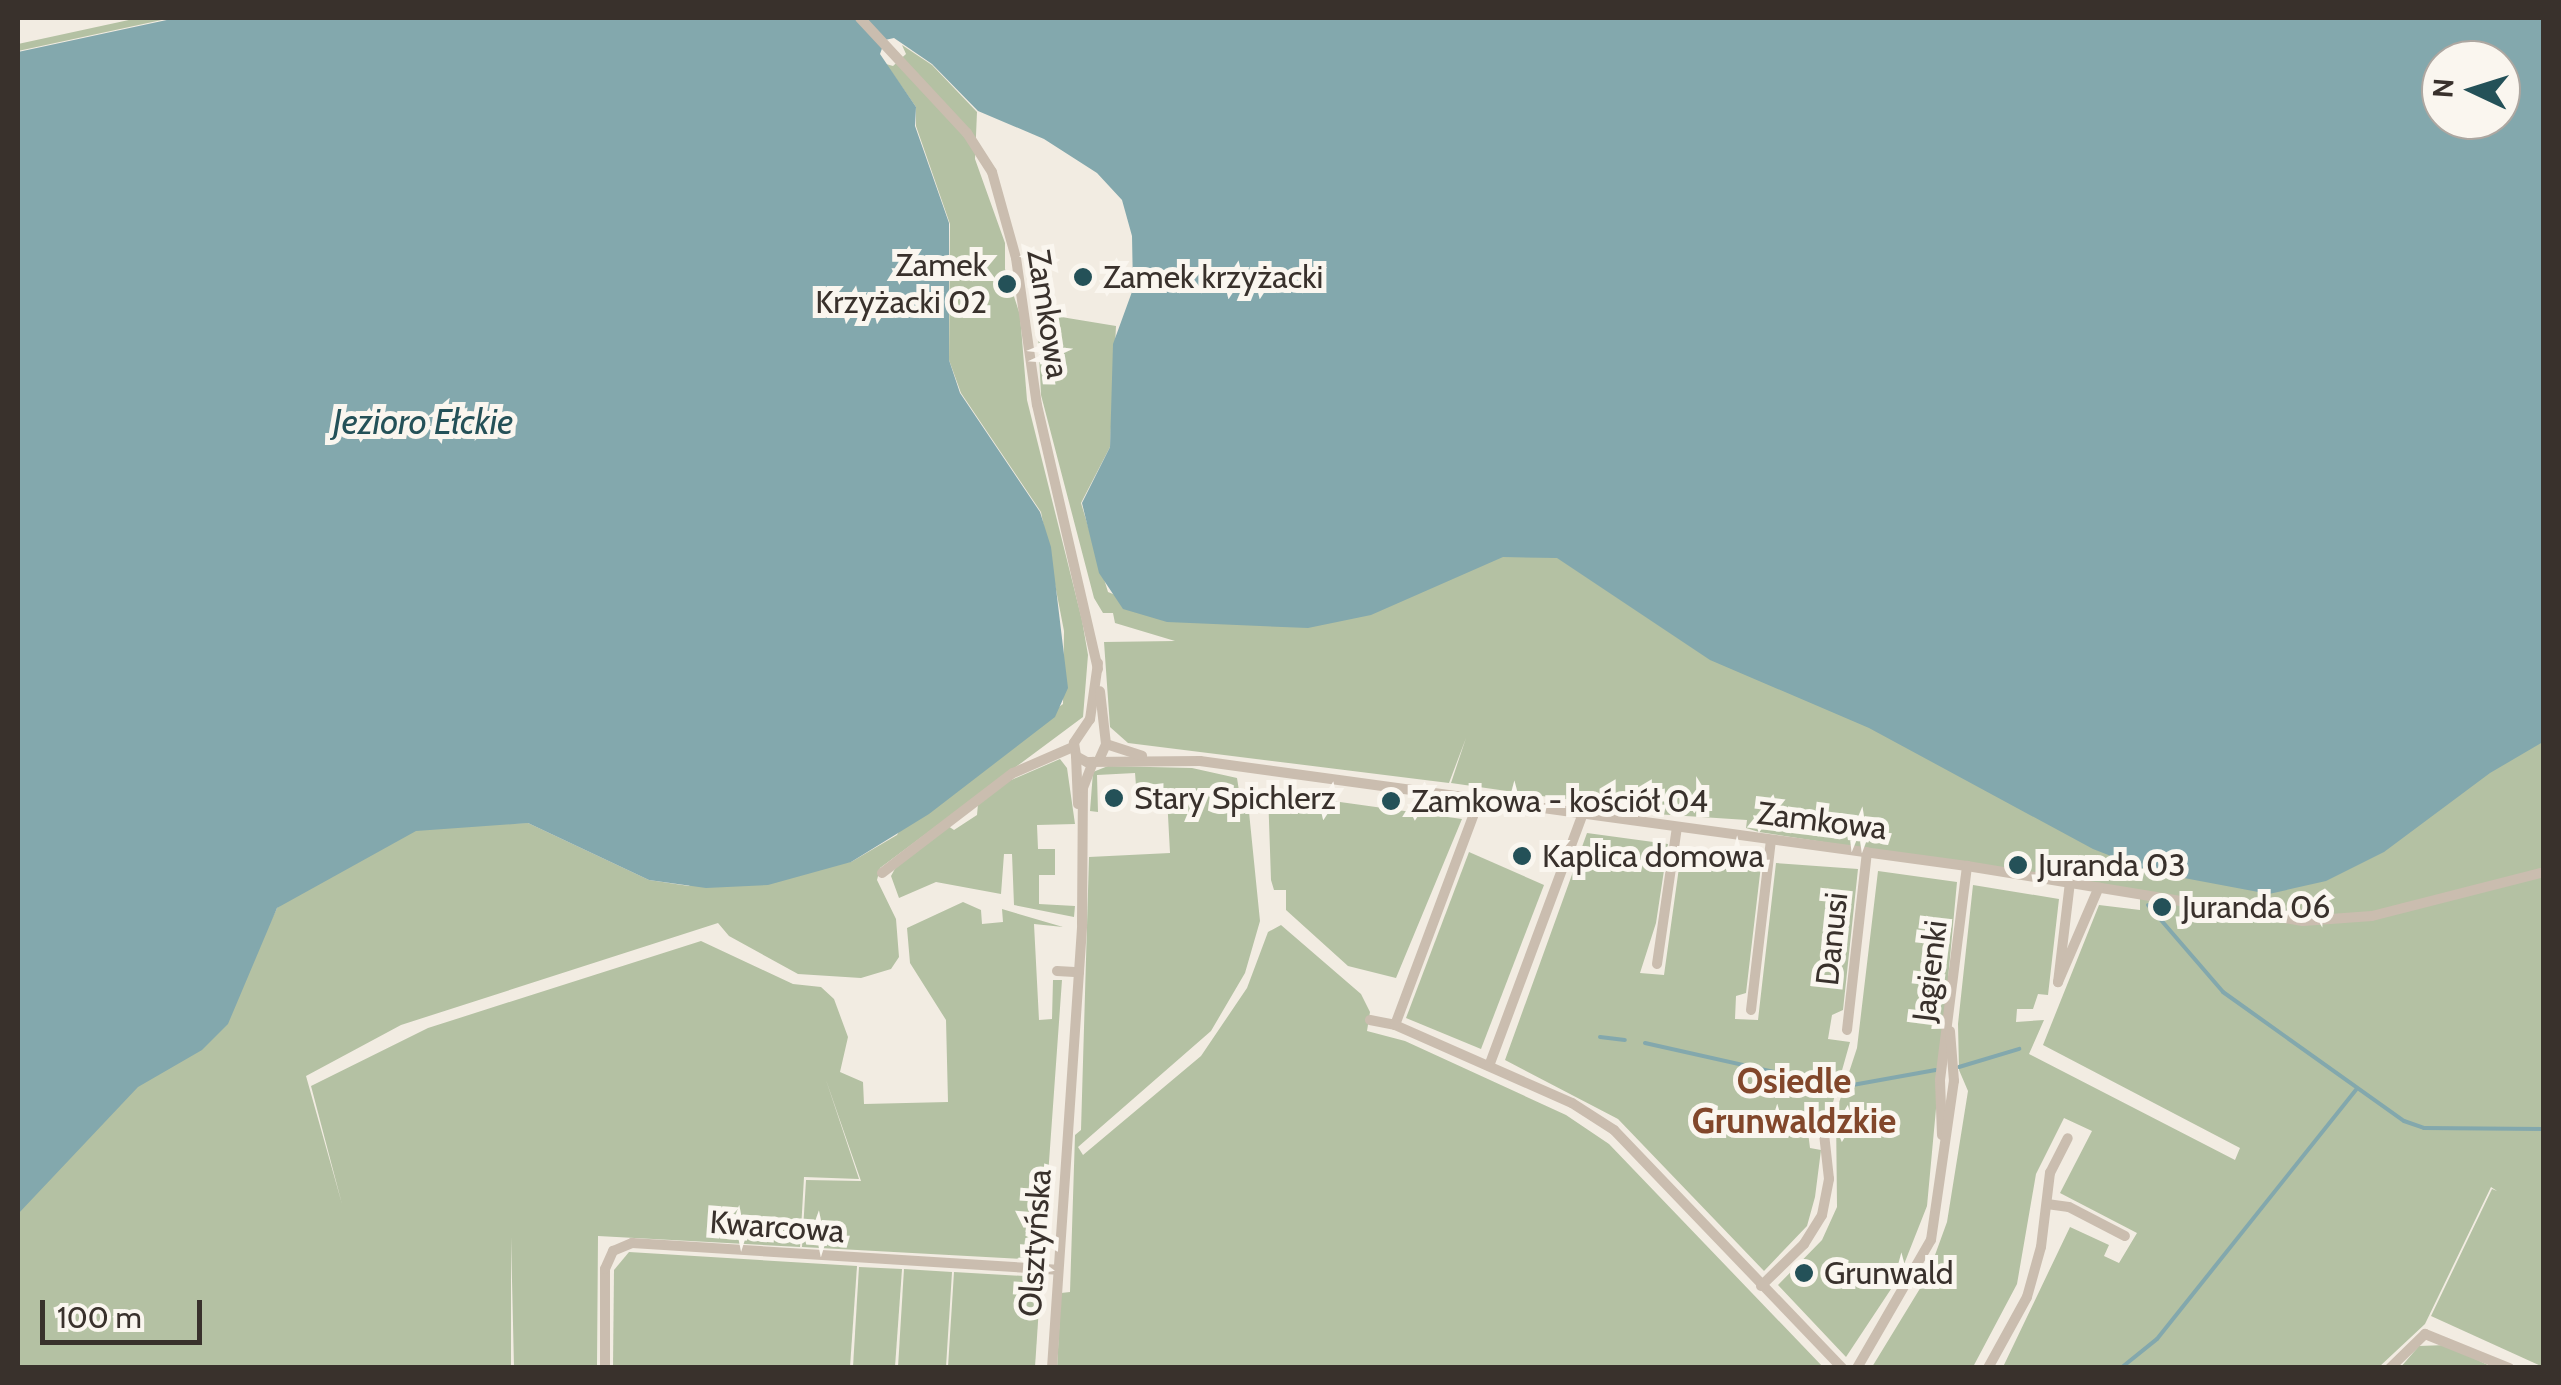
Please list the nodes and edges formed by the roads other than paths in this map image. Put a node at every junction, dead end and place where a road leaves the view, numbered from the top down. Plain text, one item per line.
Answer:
1 (860, 18) edge
2 (1098, 664) junction
3 (1084, 730) junction
4 (1105, 740) junction
5 (1075, 751) junction
6 (1158, 759) junction
7 (1096, 762) junction
8 (1479, 800) junction
9 (1583, 814) junction
10 (1677, 828) junction
11 (1083, 834) junction
12 (1771, 840) junction
13 (1866, 852) junction
14 (1967, 866) junction
15 (2544, 872) edge
16 (882, 873) dead end
17 (2070, 882) junction
18 (2099, 887) junction
19 (1657, 964) dead end
20 (1057, 971) dead end
21 (1079, 972) junction
22 (1751, 1010) dead end
23 (1370, 1020) dead end
24 (1394, 1025) junction
25 (1847, 1030) dead end
26 (1489, 1066) junction
27 (1068, 1121) junction
28 (1081, 1122) dead end
29 (1824, 1134) dead end
30 (2068, 1138) dead end
31 (2047, 1204) junction
32 (2125, 1236) dead end
33 (1058, 1270) junction
34 (1762, 1286) junction
35 (604, 1368) edge
36 (1052, 1368) edge
37 (1842, 1368) edge
38 (1857, 1368) edge
39 (1988, 1368) edge
40 (2390, 1368) edge
41 (2508, 1368) edge

1 - 2 street, Zamkowa
2 - 3 street, Zamkowa
2 - 4 street, Zamkowa
3 - 4 street
3 - 5 street
4 - 6 street, Zamkowa
4 - 7 street
5 - 7 street
5 - 11 street
5 - 16 street
6 - 7 street, Zamkowa
6 - 8 street, Zamkowa
7 - 11 street
8 - 9 street, Zamkowa
8 - 24 street
9 - 10 street, Zamkowa
9 - 26 street
10 - 12 street, Zamkowa
10 - 19 street
11 - 21 street
12 - 13 street, Zamkowa
12 - 22 street
13 - 14 street, Zamkowa
13 - 25 street, Danusi
14 - 17 street, Zamkowa
14 - 38 street, Jagienki
15 - 18 street, Zamkowa
17 - 18 street, Zamkowa
17 - 18 street
20 - 21 street
21 - 27 street
23 - 24 street
24 - 26 street
26 - 34 street
27 - 28 street
27 - 33 street, Olsztyńska
29 - 34 street
30 - 31 street
31 - 32 street
31 - 39 street
33 - 35 street, Kwarcowa
33 - 36 street, Olsztyńska
34 - 37 street
40 - 41 street

